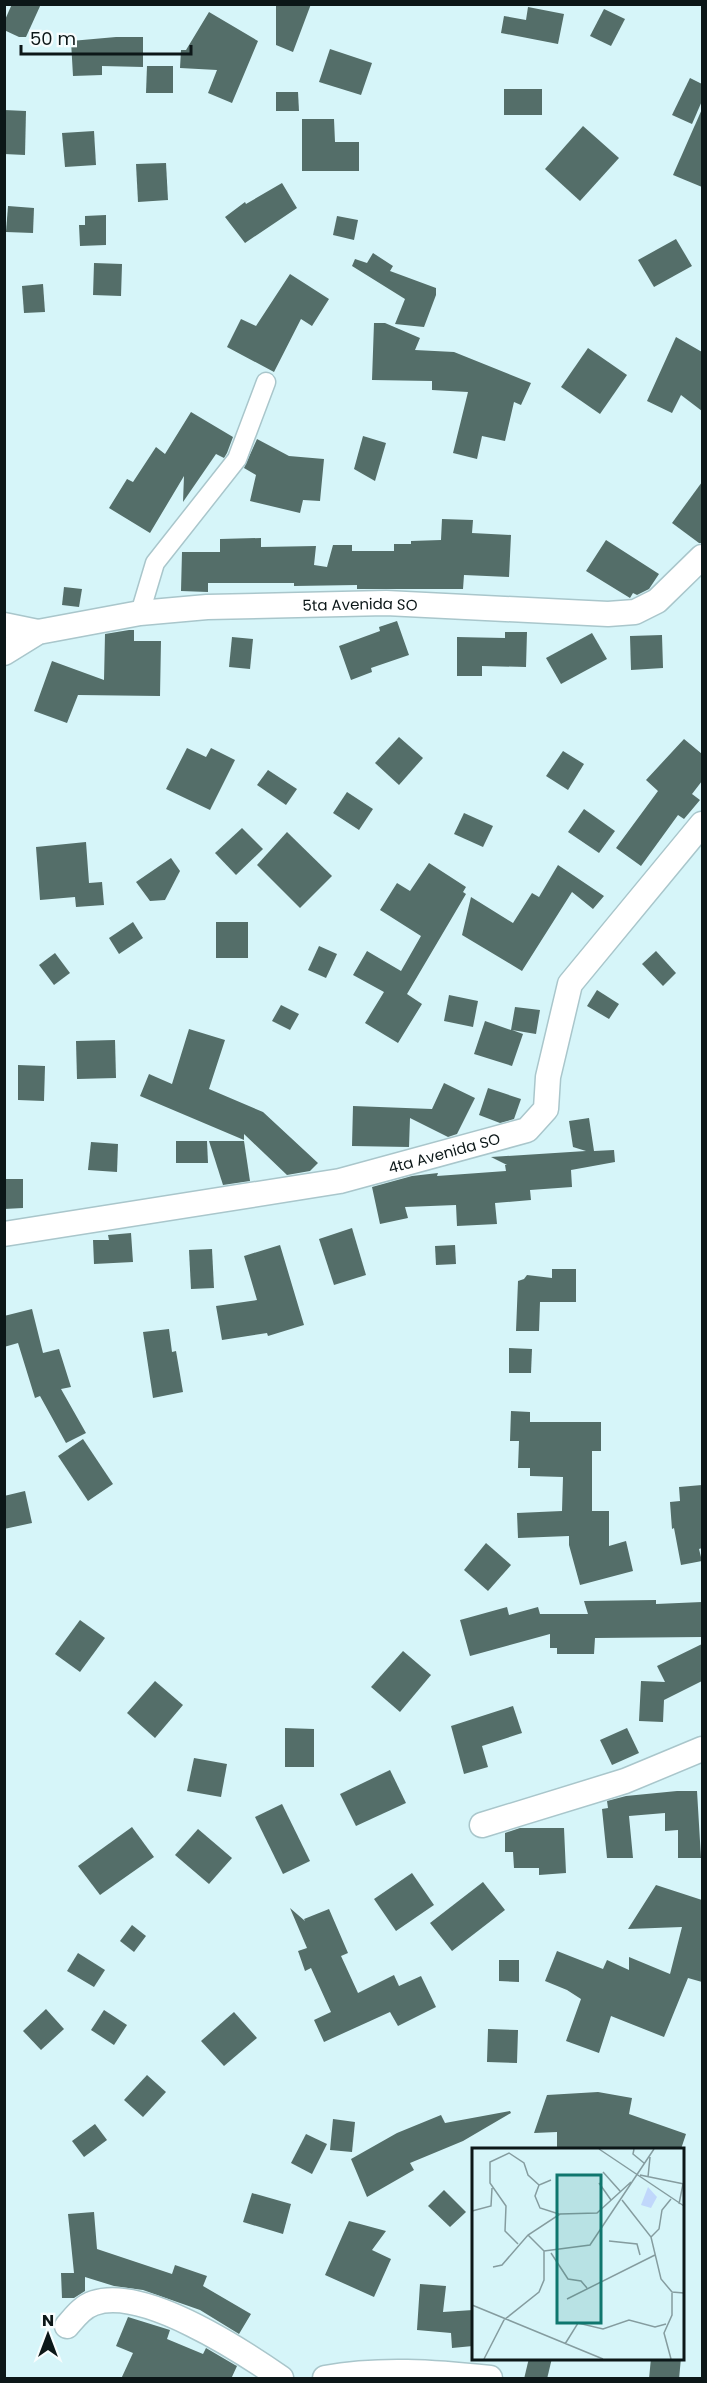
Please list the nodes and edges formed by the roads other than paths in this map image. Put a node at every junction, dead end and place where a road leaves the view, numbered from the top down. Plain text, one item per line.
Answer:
1 (266, 382) dead end
2 (702, 556) edge
3 (140, 613) junction
4 (4, 625) edge
5 (38, 632) junction
6 (4, 653) edge
7 (702, 824) edge
8 (4, 1234) edge
9 (702, 1749) edge
10 (482, 1825) dead end
11 (67, 2326) dead end
12 (281, 2379) edge
13 (325, 2379) edge
14 (490, 2379) edge

1 - 3 street
2 - 3 street, 5ta Avenida SO
3 - 5 street, 5ta Avenida SO
4 - 5 street
5 - 6 street, 5ta Avenida SO
7 - 8 street, 4ta Avenida SO
9 - 10 street
11 - 12 street
13 - 14 street

